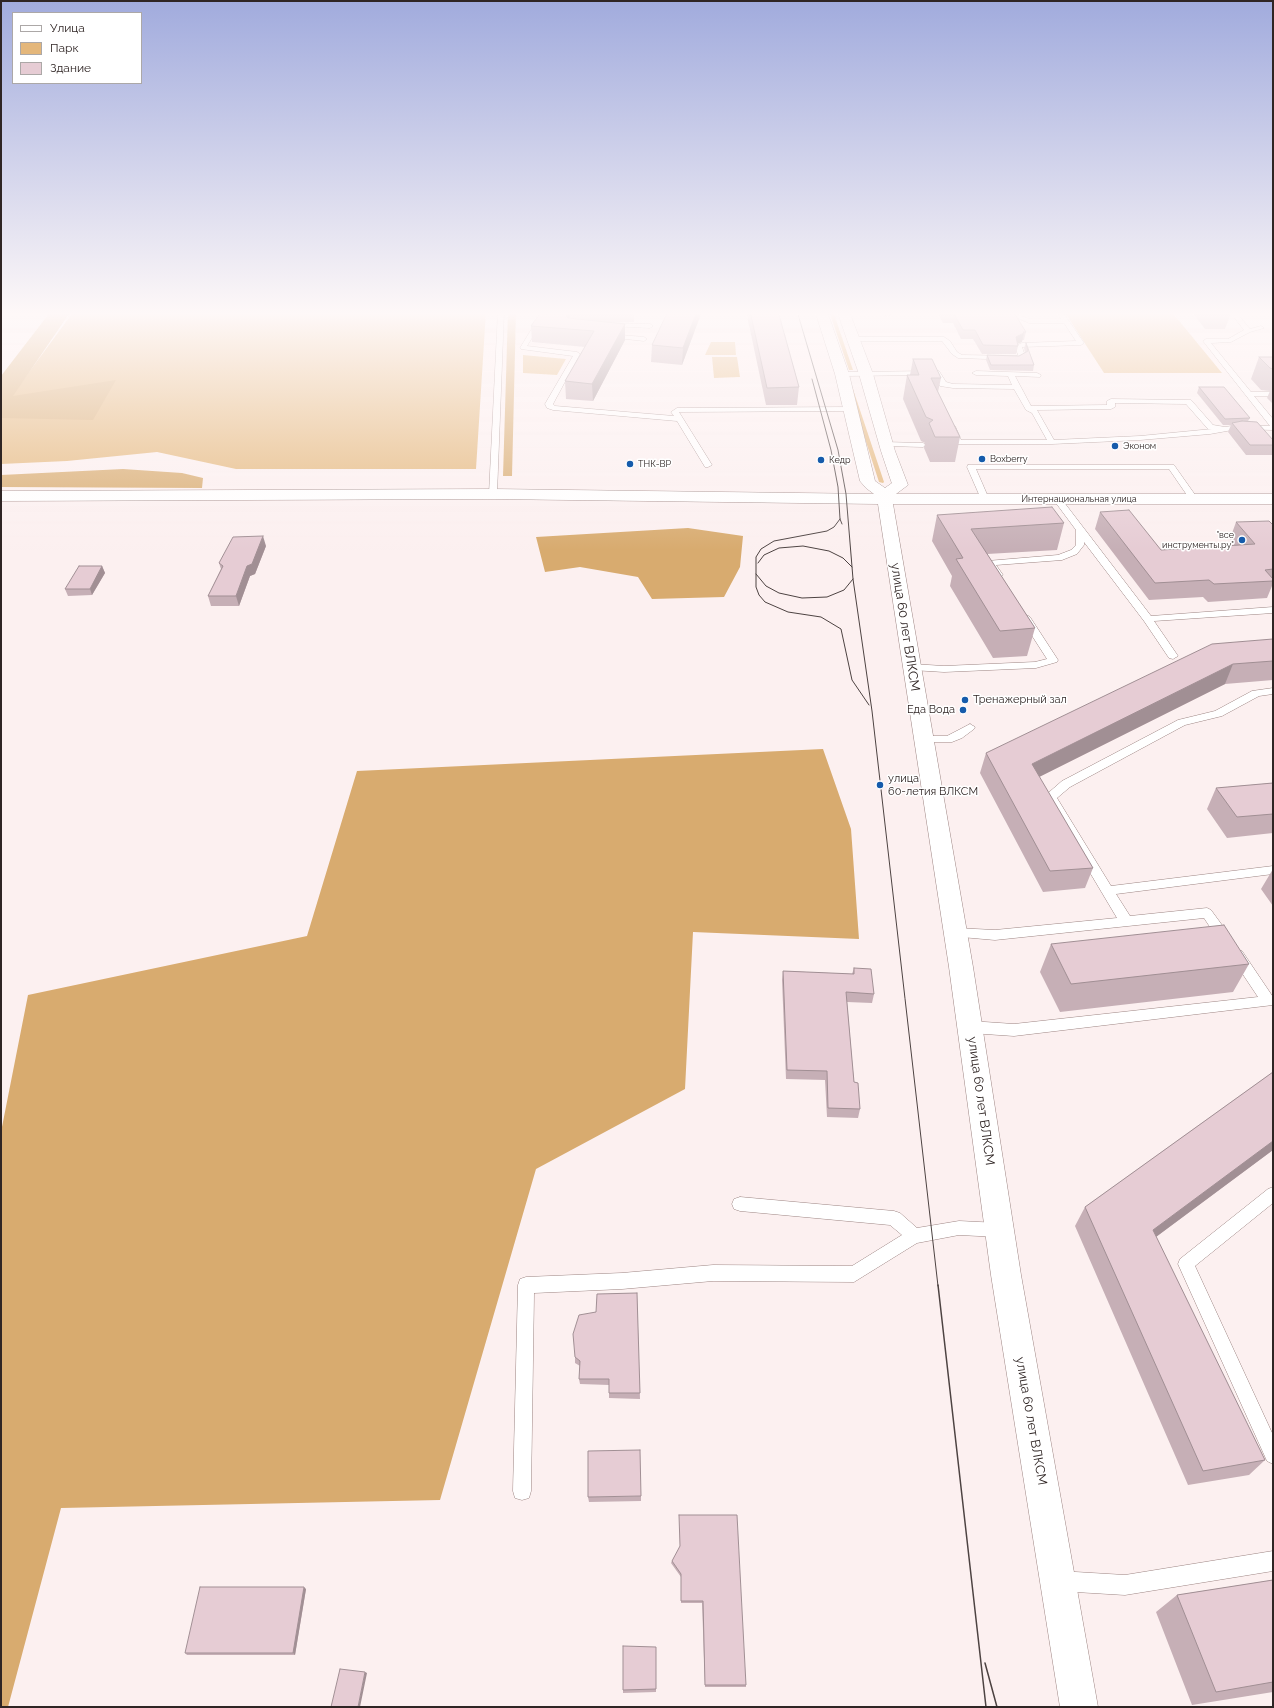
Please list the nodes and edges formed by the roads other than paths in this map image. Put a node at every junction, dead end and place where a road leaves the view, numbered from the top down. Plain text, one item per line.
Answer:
1 (498, 391) edge
2 (556, 391) edge
3 (846, 391) edge
4 (871, 391) edge
5 (1019, 391) edge
6 (1246, 391) edge
7 (1249, 394) junction
8 (1273, 394) edge
9 (1029, 408) junction
10 (850, 409) junction
11 (680, 419) junction
12 (949, 422) edge
13 (1273, 424) edge
14 (1273, 428) edge
15 (1224, 430) junction
16 (958, 442) junction
17 (1052, 442) junction
18 (886, 444) junction
19 (923, 445) edge
20 (947, 445) edge
21 (708, 466) dead end
22 (493, 494) junction
23 (1, 496) edge
24 (885, 497) junction
25 (985, 499) junction
26 (1057, 499) junction
27 (1194, 499) junction
28 (1273, 499) edge
29 (1080, 530) junction
30 (1003, 583) edge
31 (1020, 608) edge
32 (1273, 610) edge
33 (1148, 619) junction
34 (1173, 656) dead end
35 (912, 667) junction
36 (1273, 691) edge
37 (970, 727) dead end
38 (923, 739) junction
39 (1273, 870) edge
40 (1108, 891) junction
41 (1126, 921) junction
42 (955, 933) junction
43 (970, 1027) junction
44 (1273, 1194) edge
45 (740, 1204) dead end
46 (1000, 1230) junction
47 (914, 1236) junction
48 (1273, 1455) edge
49 (522, 1491) dead end
50 (1273, 1561) edge
51 (1058, 1581) junction
52 (1079, 1707) edge

1 - 22 lane
2 - 11 lane
3 - 10 street
4 - 18 street
5 - 9 lane
6 - 7 lane
7 - 8 lane
7 - 13 lane
9 - 15 lane
9 - 17 lane
10 - 11 lane
10 - 24 street
11 - 21 lane
12 - 16 lane
14 - 15 lane
15 - 17 lane
16 - 17 lane
16 - 20 lane
18 - 19 lane
18 - 24 street
22 - 23 street, Интернациональная улица
22 - 24 street, Интернациональная улица
24 - 25 street, Интернациональная улица
24 - 35 street, улица 60 лет ВЛКСМ
25 - 26 street, Интернациональная улица
25 - 27 lane
26 - 27 street, Интернациональная улица
26 - 29 lane
27 - 28 street, Интернациональная улица
29 - 30 lane
29 - 33 lane
31 - 35 lane
32 - 33 lane
33 - 34 lane
35 - 38 street, улица 60 лет ВЛКСМ
36 - 40 lane
37 - 38 lane
38 - 42 street, улица 60 лет ВЛКСМ
39 - 40 lane
40 - 41 lane
41 - 42 lane
41 - 43 lane
42 - 43 street, улица 60 лет ВЛКСМ
43 - 46 street, улица 60 лет ВЛКСМ
44 - 48 lane
45 - 47 lane
46 - 47 lane
46 - 51 street, улица 60 лет ВЛКСМ
47 - 49 lane
50 - 51 lane
51 - 52 street, улица 60 лет ВЛКСМ

